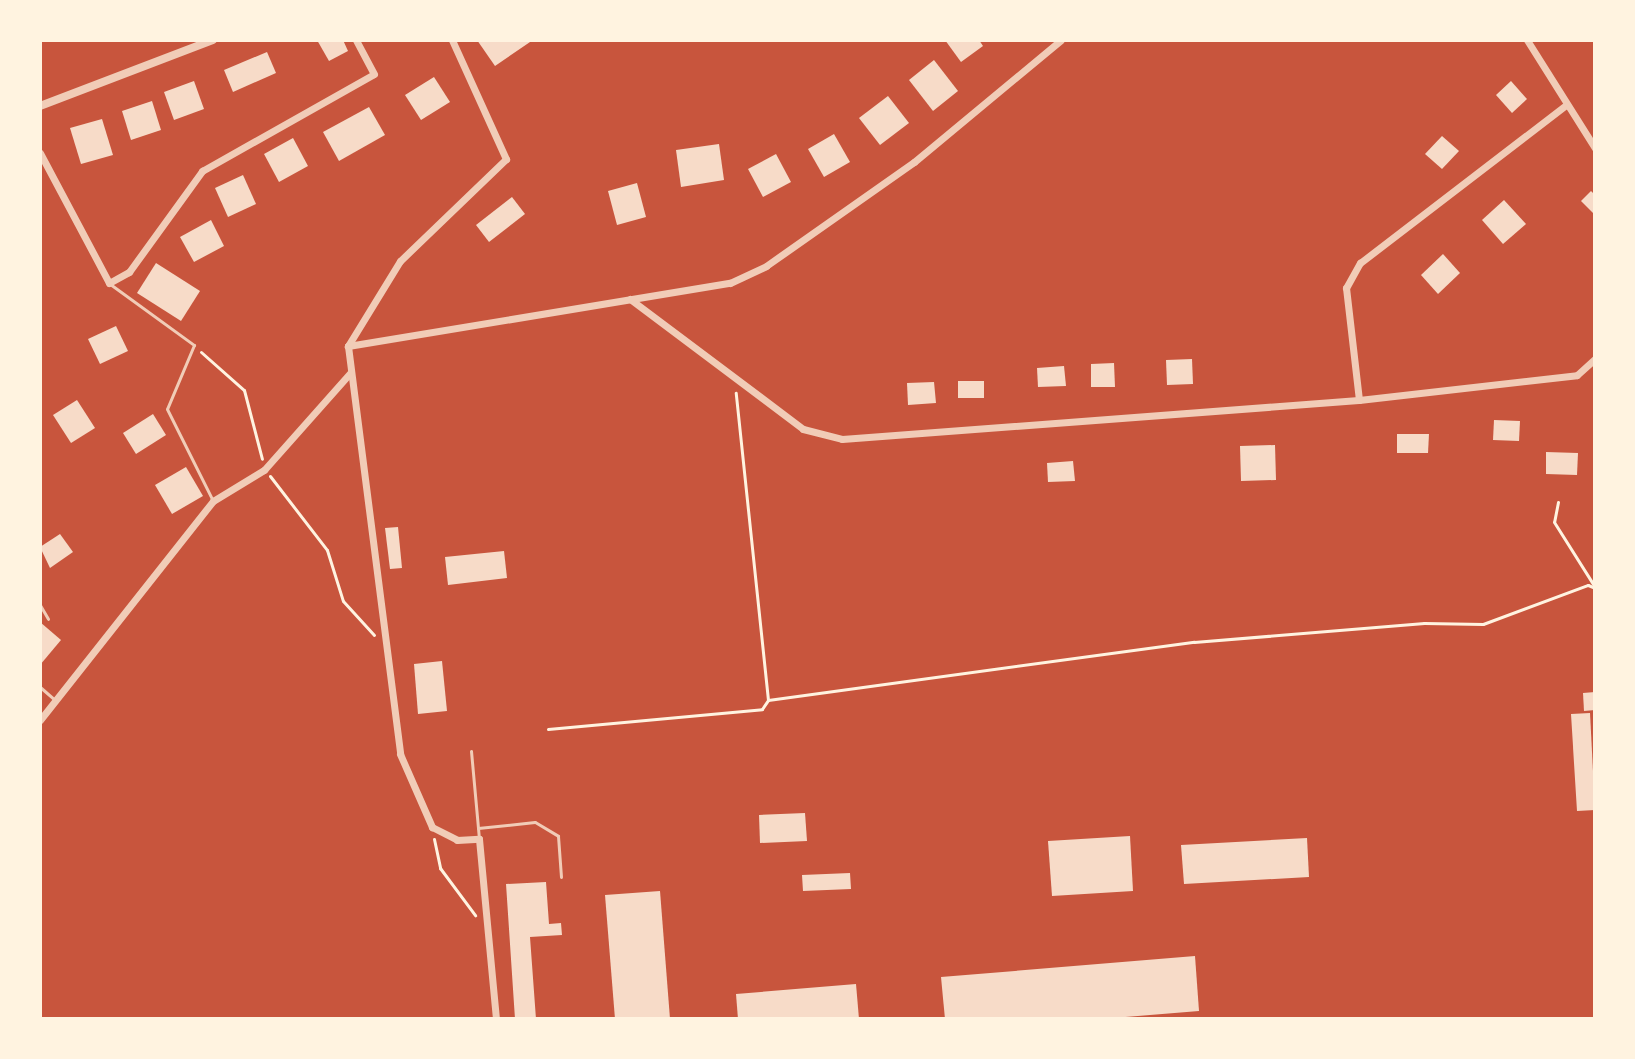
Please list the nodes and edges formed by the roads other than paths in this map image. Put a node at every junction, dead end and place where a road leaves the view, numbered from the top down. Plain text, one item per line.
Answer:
1 (213, 40) edge
2 (356, 40) edge
3 (452, 40) edge
4 (1061, 40) edge
5 (1527, 40) edge
6 (1566, 105) junction
7 (40, 106) edge
8 (1595, 148) edge
9 (40, 153) edge
10 (109, 283) junction
11 (630, 299) junction
12 (348, 346) junction
13 (1595, 359) edge
14 (350, 373) junction
15 (1359, 400) junction
16 (213, 501) junction
17 (40, 605) edge
18 (48, 619) dead end
19 (40, 687) edge
20 (55, 700) junction
21 (40, 720) edge
22 (471, 751) dead end
23 (478, 828) junction
24 (479, 839) junction
25 (561, 877) dead end
26 (496, 1019) edge

1 - 7 street
2 - 10 street
3 - 12 street
4 - 11 street
5 - 6 street
6 - 8 street
6 - 15 street
9 - 10 street
10 - 16 lane
11 - 12 street
11 - 15 street
12 - 14 street
13 - 15 street
14 - 16 street
14 - 24 street
16 - 20 street
17 - 18 lane
19 - 20 lane
20 - 21 street
22 - 23 lane
23 - 24 lane
23 - 25 lane
24 - 26 street

